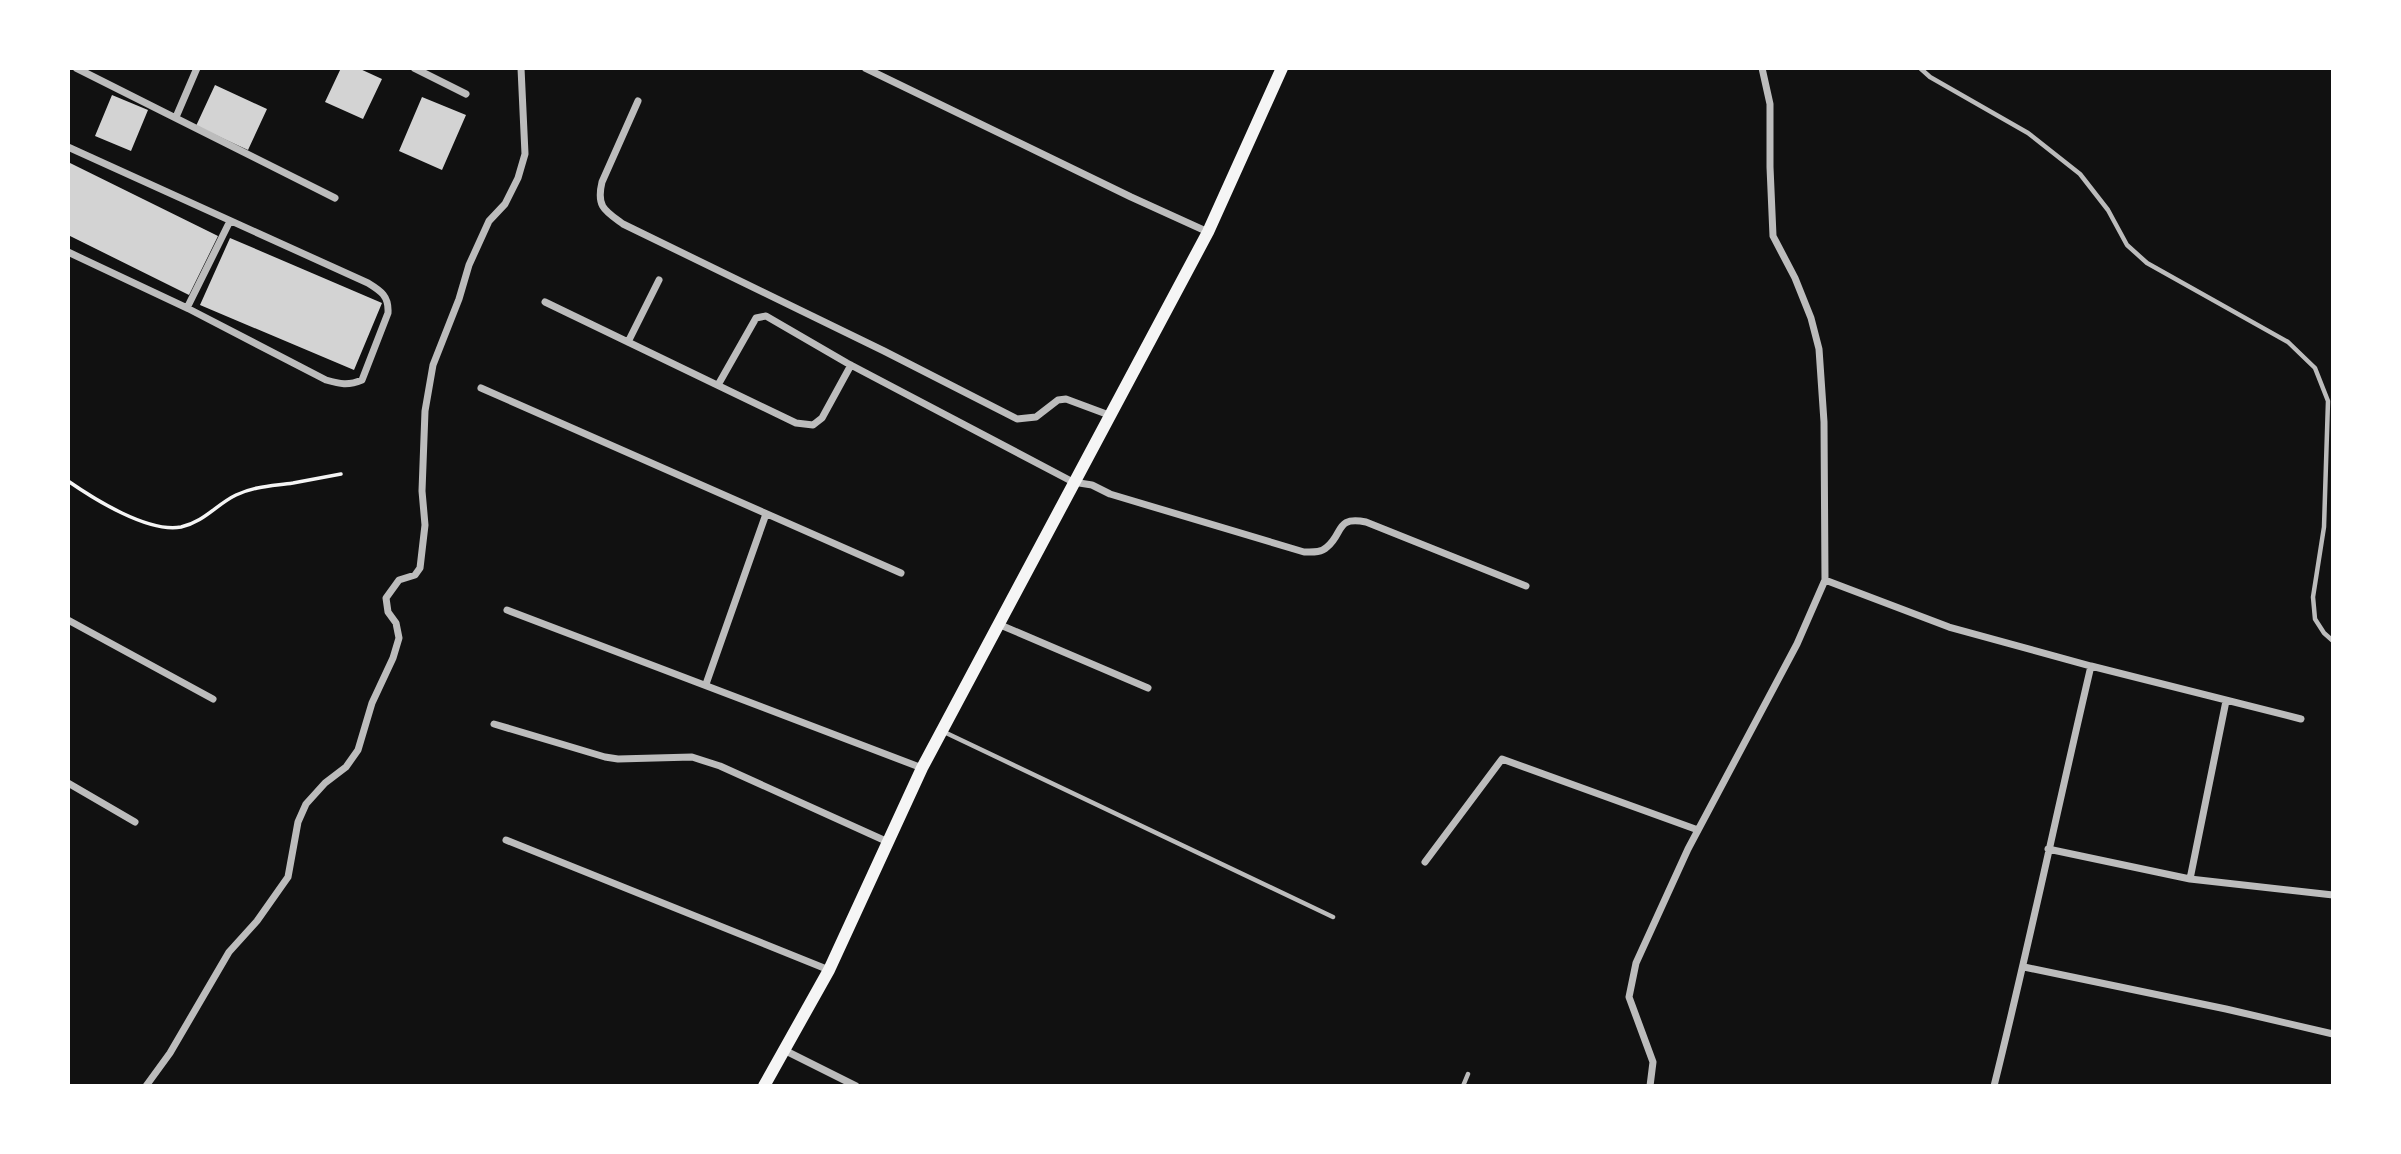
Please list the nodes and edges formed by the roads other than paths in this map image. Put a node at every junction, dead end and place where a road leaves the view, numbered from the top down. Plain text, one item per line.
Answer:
1 (76, 68) edge
2 (197, 68) edge
3 (414, 68) edge
4 (521, 68) edge
5 (864, 68) edge
6 (1282, 68) edge
7 (1762, 68) edge
8 (1920, 68) edge
9 (466, 94) dead end
10 (638, 101) dead end
11 (176, 117) junction
12 (68, 148) edge
13 (335, 198) dead end
14 (230, 221) junction
15 (1208, 232) junction
16 (68, 253) edge
17 (659, 280) dead end
18 (545, 302) dead end
19 (187, 308) junction
20 (628, 342) junction
21 (851, 365) junction
22 (718, 385) junction
23 (481, 388) dead end
24 (1109, 415) junction
25 (1073, 482) junction
26 (766, 514) junction
27 (901, 573) dead end
28 (1825, 580) junction
29 (1526, 586) dead end
30 (507, 610) dead end
31 (68, 620) edge
32 (998, 624) junction
33 (2333, 641) edge
34 (2091, 666) junction
35 (706, 684) junction
36 (1148, 688) dead end
37 (213, 699) dead end
38 (2226, 701) junction
39 (2301, 719) dead end
40 (494, 724) dead end
41 (942, 731) junction
42 (922, 768) junction
43 (68, 783) edge
44 (135, 822) dead end
45 (1698, 830) junction
46 (506, 840) dead end
47 (888, 842) junction
48 (2048, 849) junction
49 (1424, 862) dead end
50 (2190, 879) junction
51 (2333, 895) edge
52 (1333, 917) dead end
53 (2024, 967) junction
54 (829, 970) junction
55 (2333, 1034) edge
56 (784, 1050) junction
57 (1468, 1074) dead end
58 (146, 1086) edge
59 (764, 1086) edge
60 (856, 1086) edge
61 (1463, 1086) edge
62 (1650, 1086) edge
63 (1994, 1086) edge

1 - 11 street
2 - 11 street
3 - 9 street
4 - 58 street
5 - 15 street
6 - 15 main road
7 - 28 street
8 - 33 lane
10 - 24 street
11 - 13 street
12 - 14 street
14 - 19 street
14 - 19 street
15 - 24 main road
16 - 19 street
17 - 20 street
18 - 20 street
20 - 22 street
21 - 22 street
21 - 22 street
21 - 25 street
23 - 26 street
24 - 25 main road
25 - 29 street
25 - 32 main road
26 - 27 street
26 - 35 street
28 - 34 street
28 - 45 street
30 - 35 street
31 - 37 street
32 - 36 street
32 - 41 main road
34 - 38 street
34 - 48 street
35 - 42 street
38 - 39 street
38 - 50 street
40 - 47 street
41 - 42 main road
41 - 52 lane
42 - 47 main road
43 - 44 street
45 - 49 street
45 - 62 street
46 - 54 street
47 - 54 main road
48 - 50 street
48 - 53 street
50 - 51 street
53 - 55 street
53 - 63 street
54 - 56 main road
56 - 59 main road
56 - 60 street
57 - 61 lane

